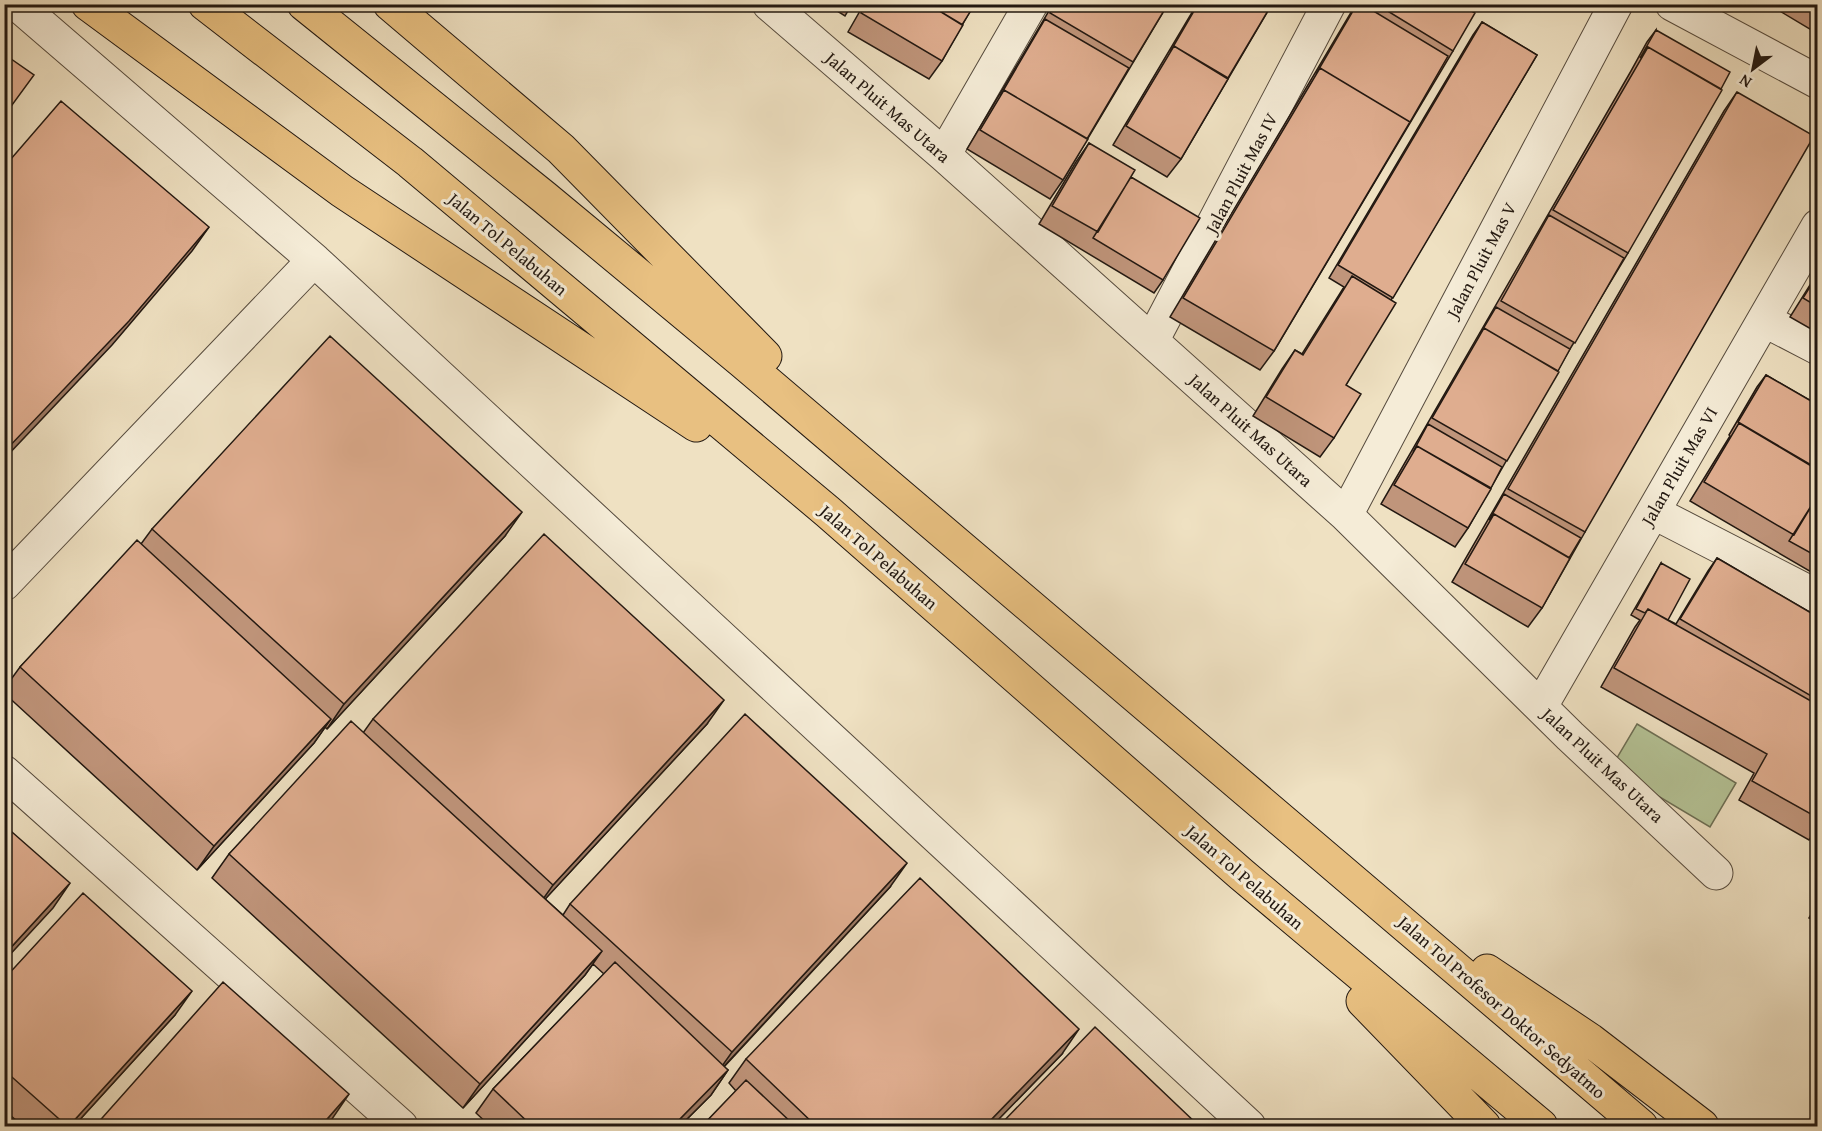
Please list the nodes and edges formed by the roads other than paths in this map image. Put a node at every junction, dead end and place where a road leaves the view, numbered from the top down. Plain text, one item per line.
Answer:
1 (17, 4) edge
2 (88, 4) edge
3 (205, 4) edge
4 (304, 4) edge
5 (390, 4) edge
6 (769, 4) edge
7 (1030, 4) edge
8 (1329, 4) edge
9 (1616, 4) edge
10 (1672, 4) edge
11 (1818, 82) edge
12 (944, 155) junction
13 (1818, 226) edge
14 (314, 260) junction
15 (1764, 320) junction
16 (1152, 341) junction
17 (1818, 348) edge
18 (917, 510) junction
19 (828, 512) junction
20 (1653, 512) junction
21 (1346, 515) junction
22 (4, 584) edge
23 (1818, 597) edge
24 (1541, 706) junction
25 (4, 772) edge
26 (1716, 873) dead end
27 (1241, 874) junction
28 (1363, 888) junction
29 (401, 1126) edge
30 (1249, 1126) edge
31 (1484, 1126) edge
32 (1541, 1126) edge
33 (1641, 1126) edge
34 (1702, 1126) edge

1 - 14 street
2 - 19 highway
3 - 19 highway, Jalan Tol Pelabuhan
4 - 18 highway
5 - 18 highway
6 - 12 street, Jalan Pluit Mas Utara
7 - 12 street
8 - 16 street, Jalan Pluit Mas IV
9 - 21 street, Jalan Pluit Mas V
10 - 11 street
12 - 16 street, Jalan Pluit Mas Utara
13 - 15 street, Jalan Pluit Mas VI
14 - 22 street
14 - 30 street
15 - 17 street
15 - 20 street, Jalan Pluit Mas VI
16 - 21 street, Jalan Pluit Mas Utara
18 - 28 highway
19 - 27 highway, Jalan Tol Pelabuhan
20 - 23 street
20 - 24 street, Jalan Pluit Mas VI
21 - 24 street, Jalan Pluit Mas Utara
24 - 26 street, Jalan Pluit Mas Utara
25 - 29 street
27 - 31 highway
27 - 32 highway, Jalan Tol Pelabuhan
28 - 33 highway, Jalan Tol Profesor Doktor Sedyatmo
28 - 34 highway

